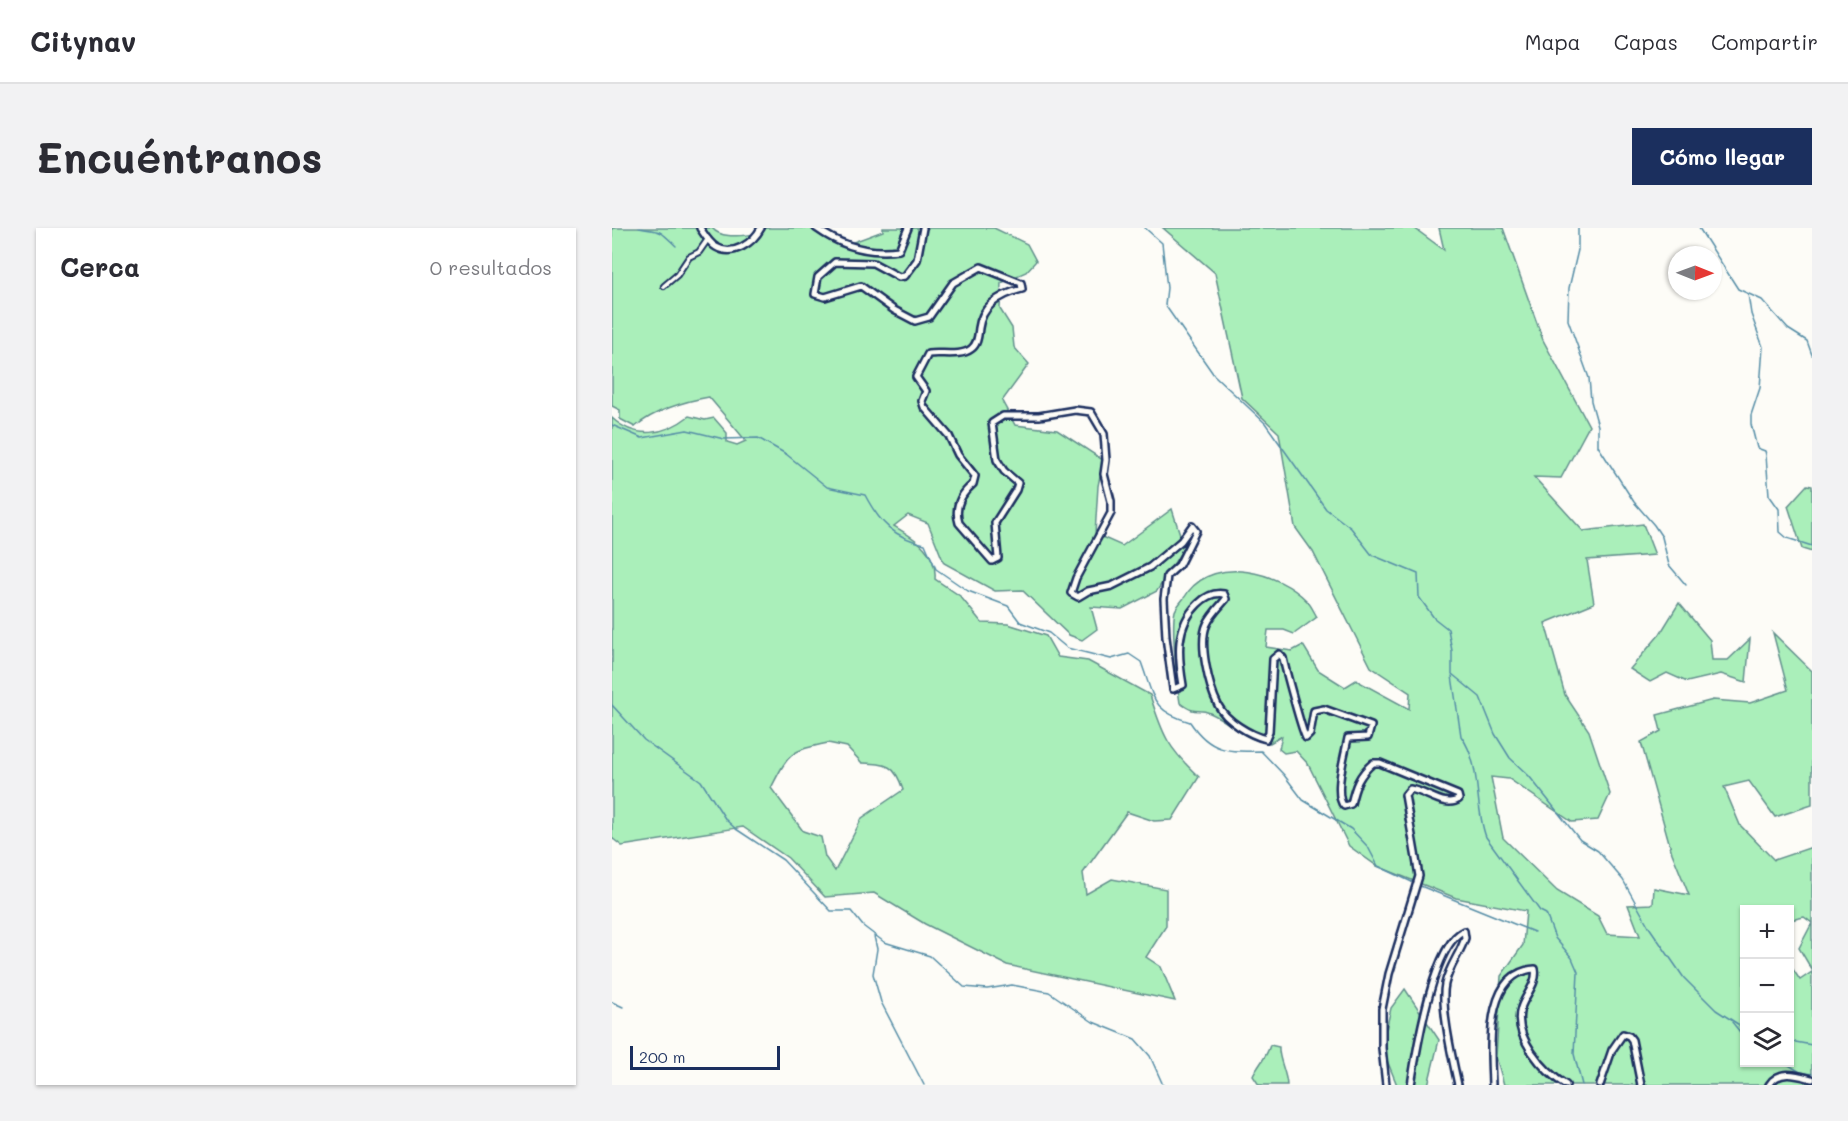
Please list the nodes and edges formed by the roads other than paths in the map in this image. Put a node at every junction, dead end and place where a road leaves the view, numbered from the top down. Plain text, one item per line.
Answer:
1 (700, 228) edge
2 (761, 228) edge
3 (816, 228) edge
4 (908, 228) edge
5 (923, 228) edge
6 (708, 239) junction
7 (664, 286) dead end
8 (1812, 1079) edge
9 (1386, 1085) edge
10 (1411, 1085) edge
11 (1458, 1085) edge
12 (1492, 1085) edge
13 (1566, 1085) edge
14 (1600, 1085) edge
15 (1641, 1085) edge
16 (1769, 1085) edge

1 - 6 street
2 - 6 street
3 - 4 street
5 - 9 street
6 - 7 street
8 - 16 street
10 - 11 street
12 - 13 street
14 - 15 street

